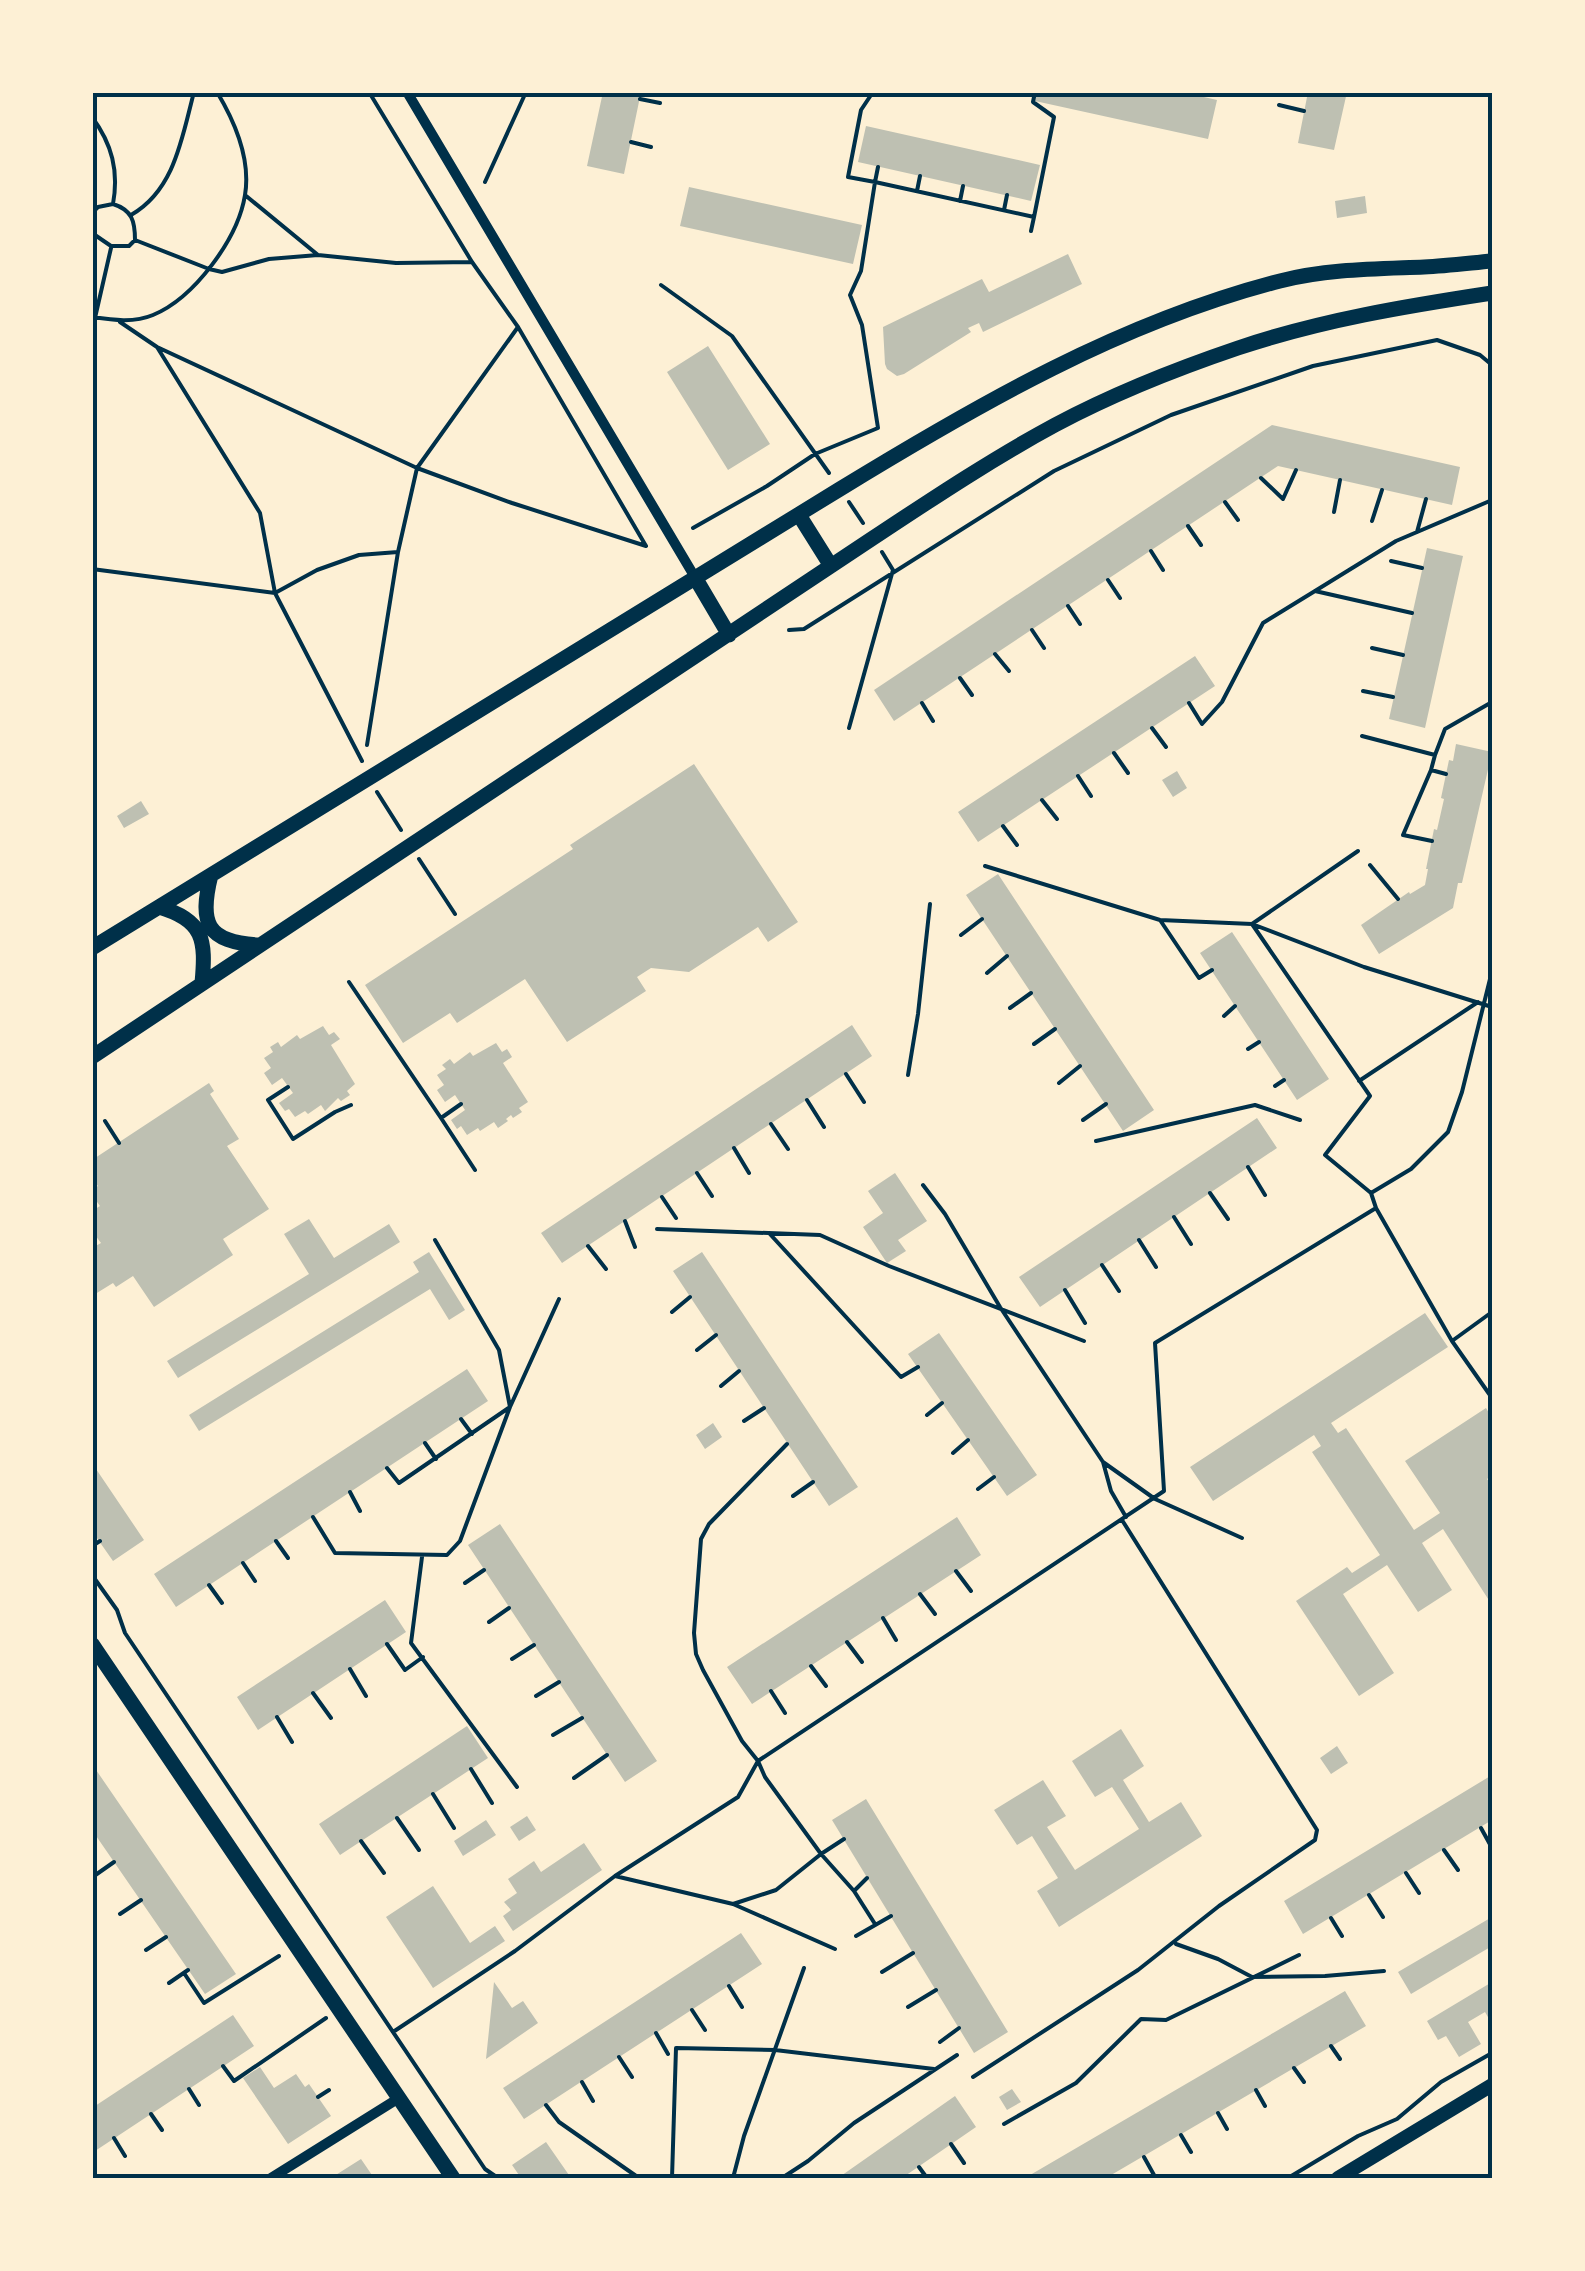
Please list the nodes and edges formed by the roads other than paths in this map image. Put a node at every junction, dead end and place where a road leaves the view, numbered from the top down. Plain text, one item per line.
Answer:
1 (407, 92) edge
2 (1492, 261) edge
3 (1427, 267) junction
4 (1492, 292) edge
5 (1431, 302) junction
6 (799, 515) junction
7 (831, 566) junction
8 (696, 579) junction
9 (728, 635) junction
10 (211, 875) junction
11 (159, 907) junction
12 (259, 945) junction
13 (92, 948) edge
14 (202, 984) junction
15 (92, 1058) edge
16 (92, 1644) edge
17 (1492, 2085) edge
18 (400, 2098) junction
19 (271, 2178) edge
20 (454, 2178) edge
21 (1338, 2178) edge

1 - 8 street
2 - 3 main road
3 - 5 main road
3 - 6 main road
4 - 5 main road
5 - 7 main road
6 - 7 main road
6 - 8 main road
7 - 9 main road
8 - 9 main road
8 - 10 main road
9 - 12 main road
10 - 11 main road
10 - 12 main road
11 - 13 main road
11 - 14 main road
12 - 14 main road
14 - 15 main road
16 - 18 main road
17 - 21 street
18 - 19 street
18 - 20 main road

